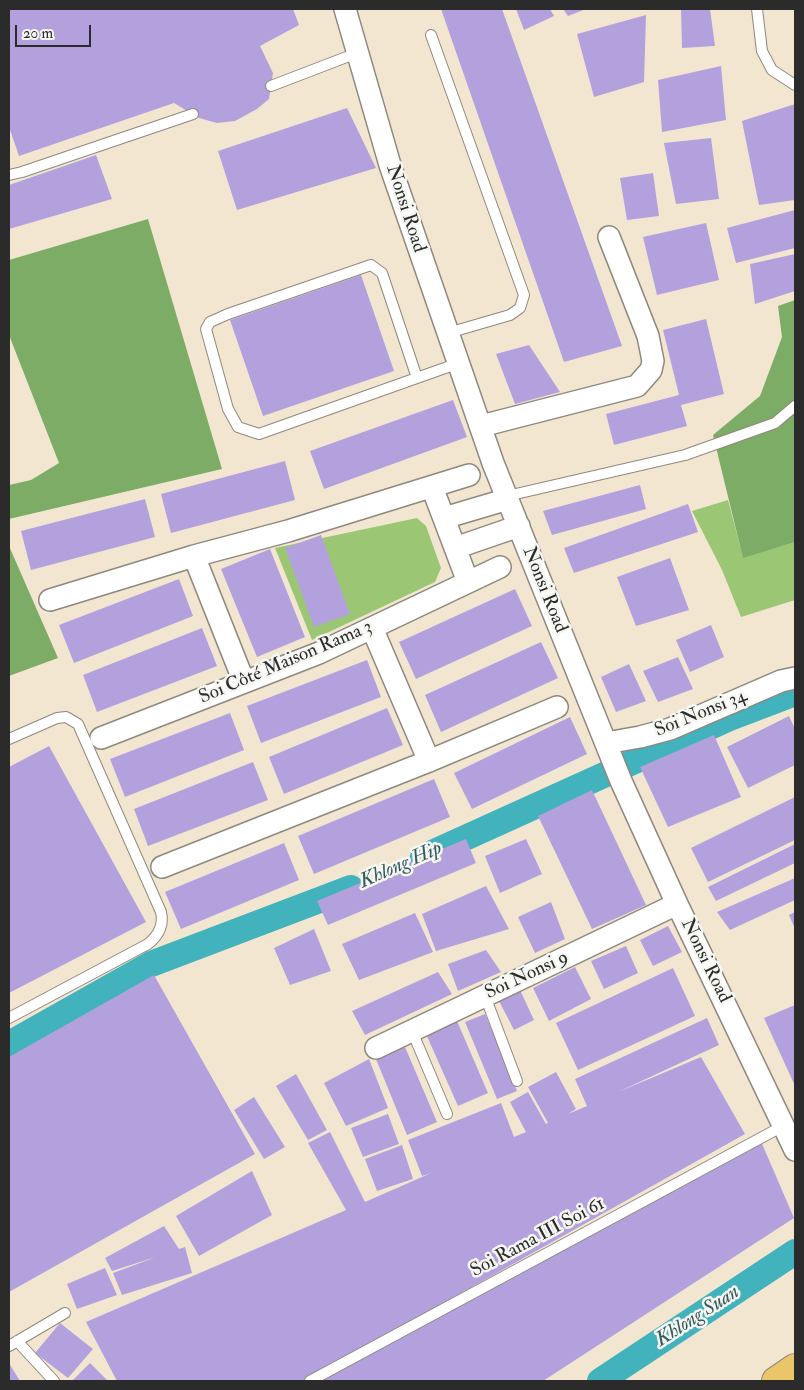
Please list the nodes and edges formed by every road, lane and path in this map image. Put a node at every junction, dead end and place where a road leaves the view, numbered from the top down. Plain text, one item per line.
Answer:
1 (345, 9) edge
2 (757, 9) edge
3 (431, 36) dead end
4 (357, 53) junction
5 (795, 85) edge
6 (271, 86) dead end
7 (193, 114) dead end
8 (9, 175) edge
9 (609, 237) dead end
10 (448, 333) junction
11 (459, 363) junction
12 (417, 378) junction
13 (795, 406) edge
14 (481, 426) junction
15 (469, 475) dead end
16 (432, 487) junction
17 (508, 498) junction
18 (444, 518) junction
19 (519, 526) junction
20 (455, 548) junction
21 (194, 556) junction
22 (500, 568) dead end
23 (468, 582) junction
24 (50, 600) dead end
25 (372, 628) junction
26 (795, 678) edge
27 (244, 682) junction
28 (557, 707) dead end
29 (101, 738) dead end
30 (9, 740) edge
31 (608, 750) junction
32 (429, 761) junction
33 (162, 867) dead end
34 (677, 904) junction
35 (485, 996) junction
36 (9, 1018) edge
37 (412, 1030) junction
38 (376, 1048) dead end
39 (517, 1081) dead end
40 (447, 1114) dead end
41 (783, 1126) junction
42 (795, 1150) edge
43 (65, 1313) dead end
44 (13, 1344) edge
45 (795, 1368) edge
46 (54, 1381) edge
47 (310, 1381) edge
48 (776, 1381) edge

1 - 4 street, Nonsi Road
2 - 5 lane
3 - 10 lane
4 - 6 lane
4 - 10 street, Nonsi Road
7 - 8 lane
9 - 14 street
10 - 11 street, Nonsi Road
11 - 12 lane
11 - 14 street, Nonsi Road
12 - 12 lane
13 - 17 lane
14 - 17 street, Nonsi Road
15 - 16 street
16 - 18 street
16 - 21 street
17 - 18 street
17 - 19 street, Nonsi Road
18 - 20 street
19 - 20 street
19 - 31 street, Nonsi Road
20 - 23 street
21 - 24 street
21 - 27 street
22 - 23 street, Soi Côté Maison Rama 3
23 - 25 street, Soi Côté Maison Rama 3
25 - 27 street, Soi Côté Maison Rama 3
25 - 32 street
26 - 31 street, Soi Nonsi 34
27 - 29 street, Soi Côté Maison Rama 3
28 - 32 street
30 - 36 lane
31 - 34 street, Nonsi Road
32 - 33 street
34 - 35 street, Soi Nonsi 9
34 - 41 street, Nonsi Road
35 - 37 street, Soi Nonsi 9
35 - 39 lane
37 - 38 street, Soi Nonsi 9
37 - 40 lane
41 - 42 street, Nonsi Road
41 - 47 lane, Soi Rama III Soi 61
43 - 44 lane
44 - 46 lane
45 - 48 main road

